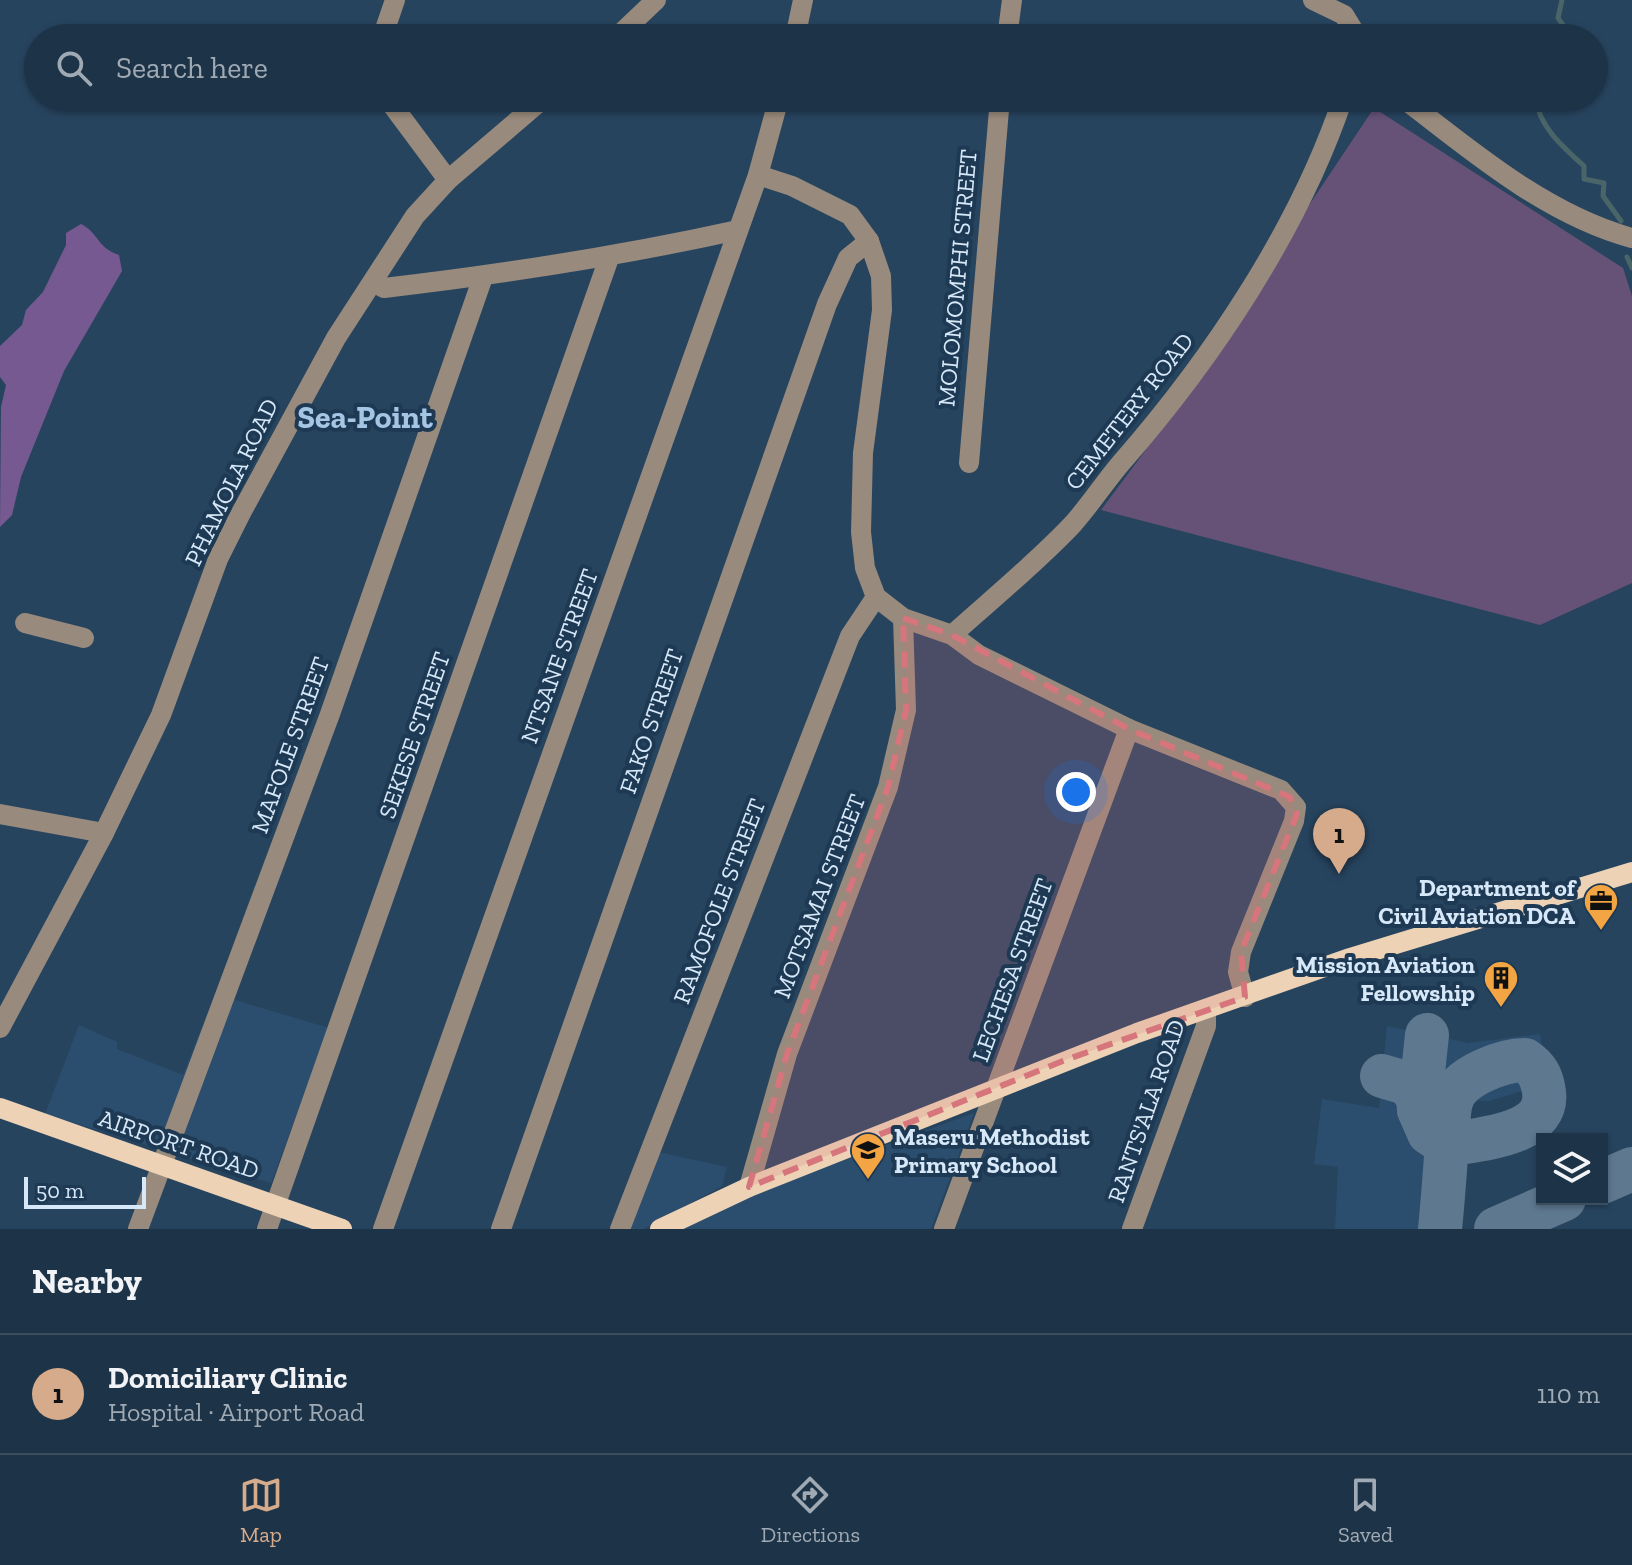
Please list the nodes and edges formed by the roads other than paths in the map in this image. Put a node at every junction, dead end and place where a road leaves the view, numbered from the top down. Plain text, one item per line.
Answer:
1 (395, 0) edge
2 (656, 0) edge
3 (803, 0) edge
4 (1012, 0) edge
5 (1313, 0) edge
6 (387, 24) edge
7 (631, 24) edge
8 (798, 24) edge
9 (1009, 24) edge
10 (1349, 24) edge
11 (397, 112) edge
12 (528, 112) edge
13 (775, 112) edge
14 (999, 112) edge
15 (1338, 112) edge
16 (1421, 112) edge
17 (758, 175) junction
18 (448, 180) junction
19 (738, 230) junction
20 (1632, 238) edge
21 (869, 241) junction
22 (609, 258) junction
23 (483, 277) junction
24 (373, 282) junction
25 (969, 463) dead end
26 (876, 597) junction
27 (903, 618) junction
28 (25, 623) dead end
29 (952, 635) junction
30 (84, 638) dead end
31 (1129, 729) junction
32 (0, 814) edge
33 (104, 833) junction
34 (1632, 872) edge
35 (1245, 997) junction
36 (1206, 1010) junction
37 (0, 1028) edge
38 (995, 1090) junction
39 (0, 1108) edge
40 (161, 1165) junction
41 (749, 1187) junction
42 (275, 1205) junction
43 (138, 1229) edge
44 (267, 1229) edge
45 (342, 1229) edge
46 (383, 1229) edge
47 (501, 1229) edge
48 (620, 1229) edge
49 (660, 1229) edge
50 (944, 1229) edge
51 (1132, 1229) edge

1 - 6 street
2 - 7 street
3 - 8 street
4 - 9 street
5 - 10 street
11 - 18 street
12 - 18 street, PHAMOLA ROAD
13 - 17 street, NTSANE STREET
14 - 25 street, MOLOMOMPHI STREET
15 - 29 street, CEMETERY ROAD
16 - 20 street
17 - 19 street, NTSANE STREET
17 - 21 street
18 - 24 street, PHAMOLA ROAD
19 - 22 street
19 - 46 street, NTSANE STREET
21 - 26 street
21 - 47 street, FAKO STREET
22 - 23 street
22 - 42 street, SEKESE STREET
23 - 24 street
23 - 40 street, MAFOLE STREET
24 - 33 street, PHAMOLA ROAD
26 - 27 street
26 - 48 street, RAMOFOLE STREET
27 - 29 street
27 - 41 street, MOTSAMAI STREET
28 - 30 street
29 - 31 street
31 - 35 street
31 - 38 street, LECHESA STREET
32 - 33 street
33 - 37 street, PHAMOLA ROAD
34 - 35 main road
35 - 36 main road
36 - 38 main road
36 - 51 street, RANTS'ALA ROAD
38 - 41 main road
38 - 50 street, LECHESA STREET
39 - 40 main road, AIRPORT ROAD
40 - 42 main road, AIRPORT ROAD
40 - 43 street, MAFOLE STREET
41 - 49 main road
42 - 44 street, SEKESE STREET
42 - 45 main road, AIRPORT ROAD

